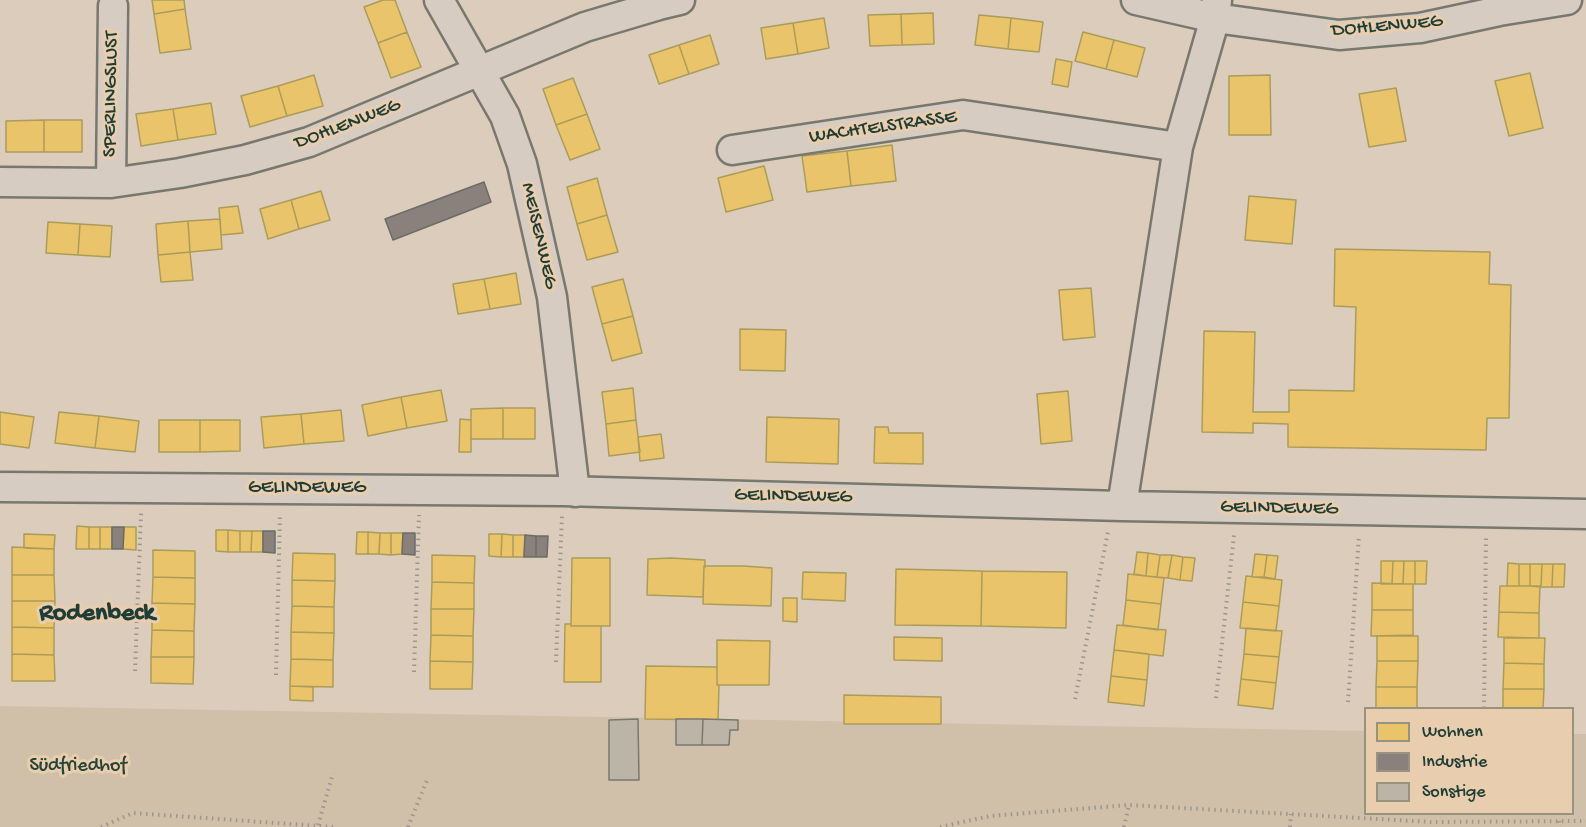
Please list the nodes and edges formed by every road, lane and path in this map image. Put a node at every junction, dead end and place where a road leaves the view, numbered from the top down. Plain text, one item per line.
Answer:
1 (439, 0) edge
2 (680, 0) edge
3 (1136, 0) edge
4 (1567, 0) edge
5 (113, 6) dead end
6 (1216, 9) edge
7 (480, 71) junction
8 (1178, 147) junction
9 (732, 150) dead end
10 (0, 182) edge
11 (111, 183) junction
12 (0, 487) edge
13 (142, 488) junction
14 (281, 489) junction
15 (420, 490) junction
16 (569, 492) junction
17 (1118, 506) junction
18 (1237, 508) junction
19 (1360, 510) junction
20 (1487, 513) junction
21 (1586, 514) edge
22 (556, 662) dead end
23 (135, 671) dead end
24 (414, 672) dead end
25 (276, 675) dead end
26 (1216, 698) dead end
27 (1075, 699) dead end
28 (1348, 702) dead end
29 (1484, 707) edge
30 (333, 773) dead end
31 (427, 780) dead end
32 (1129, 805) junction
33 (1291, 814) junction
34 (1559, 821) junction
35 (1586, 821) edge
36 (1431, 824) edge
37 (318, 825) junction
38 (101, 827) edge
39 (334, 827) edge
40 (408, 827) edge
41 (940, 827) edge
42 (1124, 827) edge
43 (1290, 827) edge
44 (1560, 827) edge

1 - 7 street, MEISENWEG
2 - 7 street, DOHLENWEG
3 - 6 street, DOHLENWEG
4 - 6 street, DOHLENWEG
5 - 11 street, SPERLINGSLUST
6 - 8 street
7 - 11 street, DOHLENWEG
7 - 16 street, MEISENWEG
8 - 9 street, WACHTELSTRASSE
8 - 17 street
10 - 11 street, DOHLENWEG
12 - 13 street, GELINDEWEG
13 - 14 street, GELINDEWEG
13 - 23 path
14 - 15 street, GELINDEWEG
14 - 25 path
15 - 16 street, GELINDEWEG
15 - 24 path
16 - 17 street, GELINDEWEG
16 - 22 path
17 - 18 street, GELINDEWEG
17 - 27 path
18 - 19 street, GELINDEWEG
18 - 26 path
19 - 20 street, GELINDEWEG
19 - 28 path
20 - 21 street, GELINDEWEG
20 - 29 path
30 - 37 path
31 - 40 path
32 - 33 path
32 - 41 path
32 - 42 path
33 - 36 path
33 - 43 path
34 - 35 path
34 - 36 path
34 - 44 path
37 - 38 path
37 - 39 path

